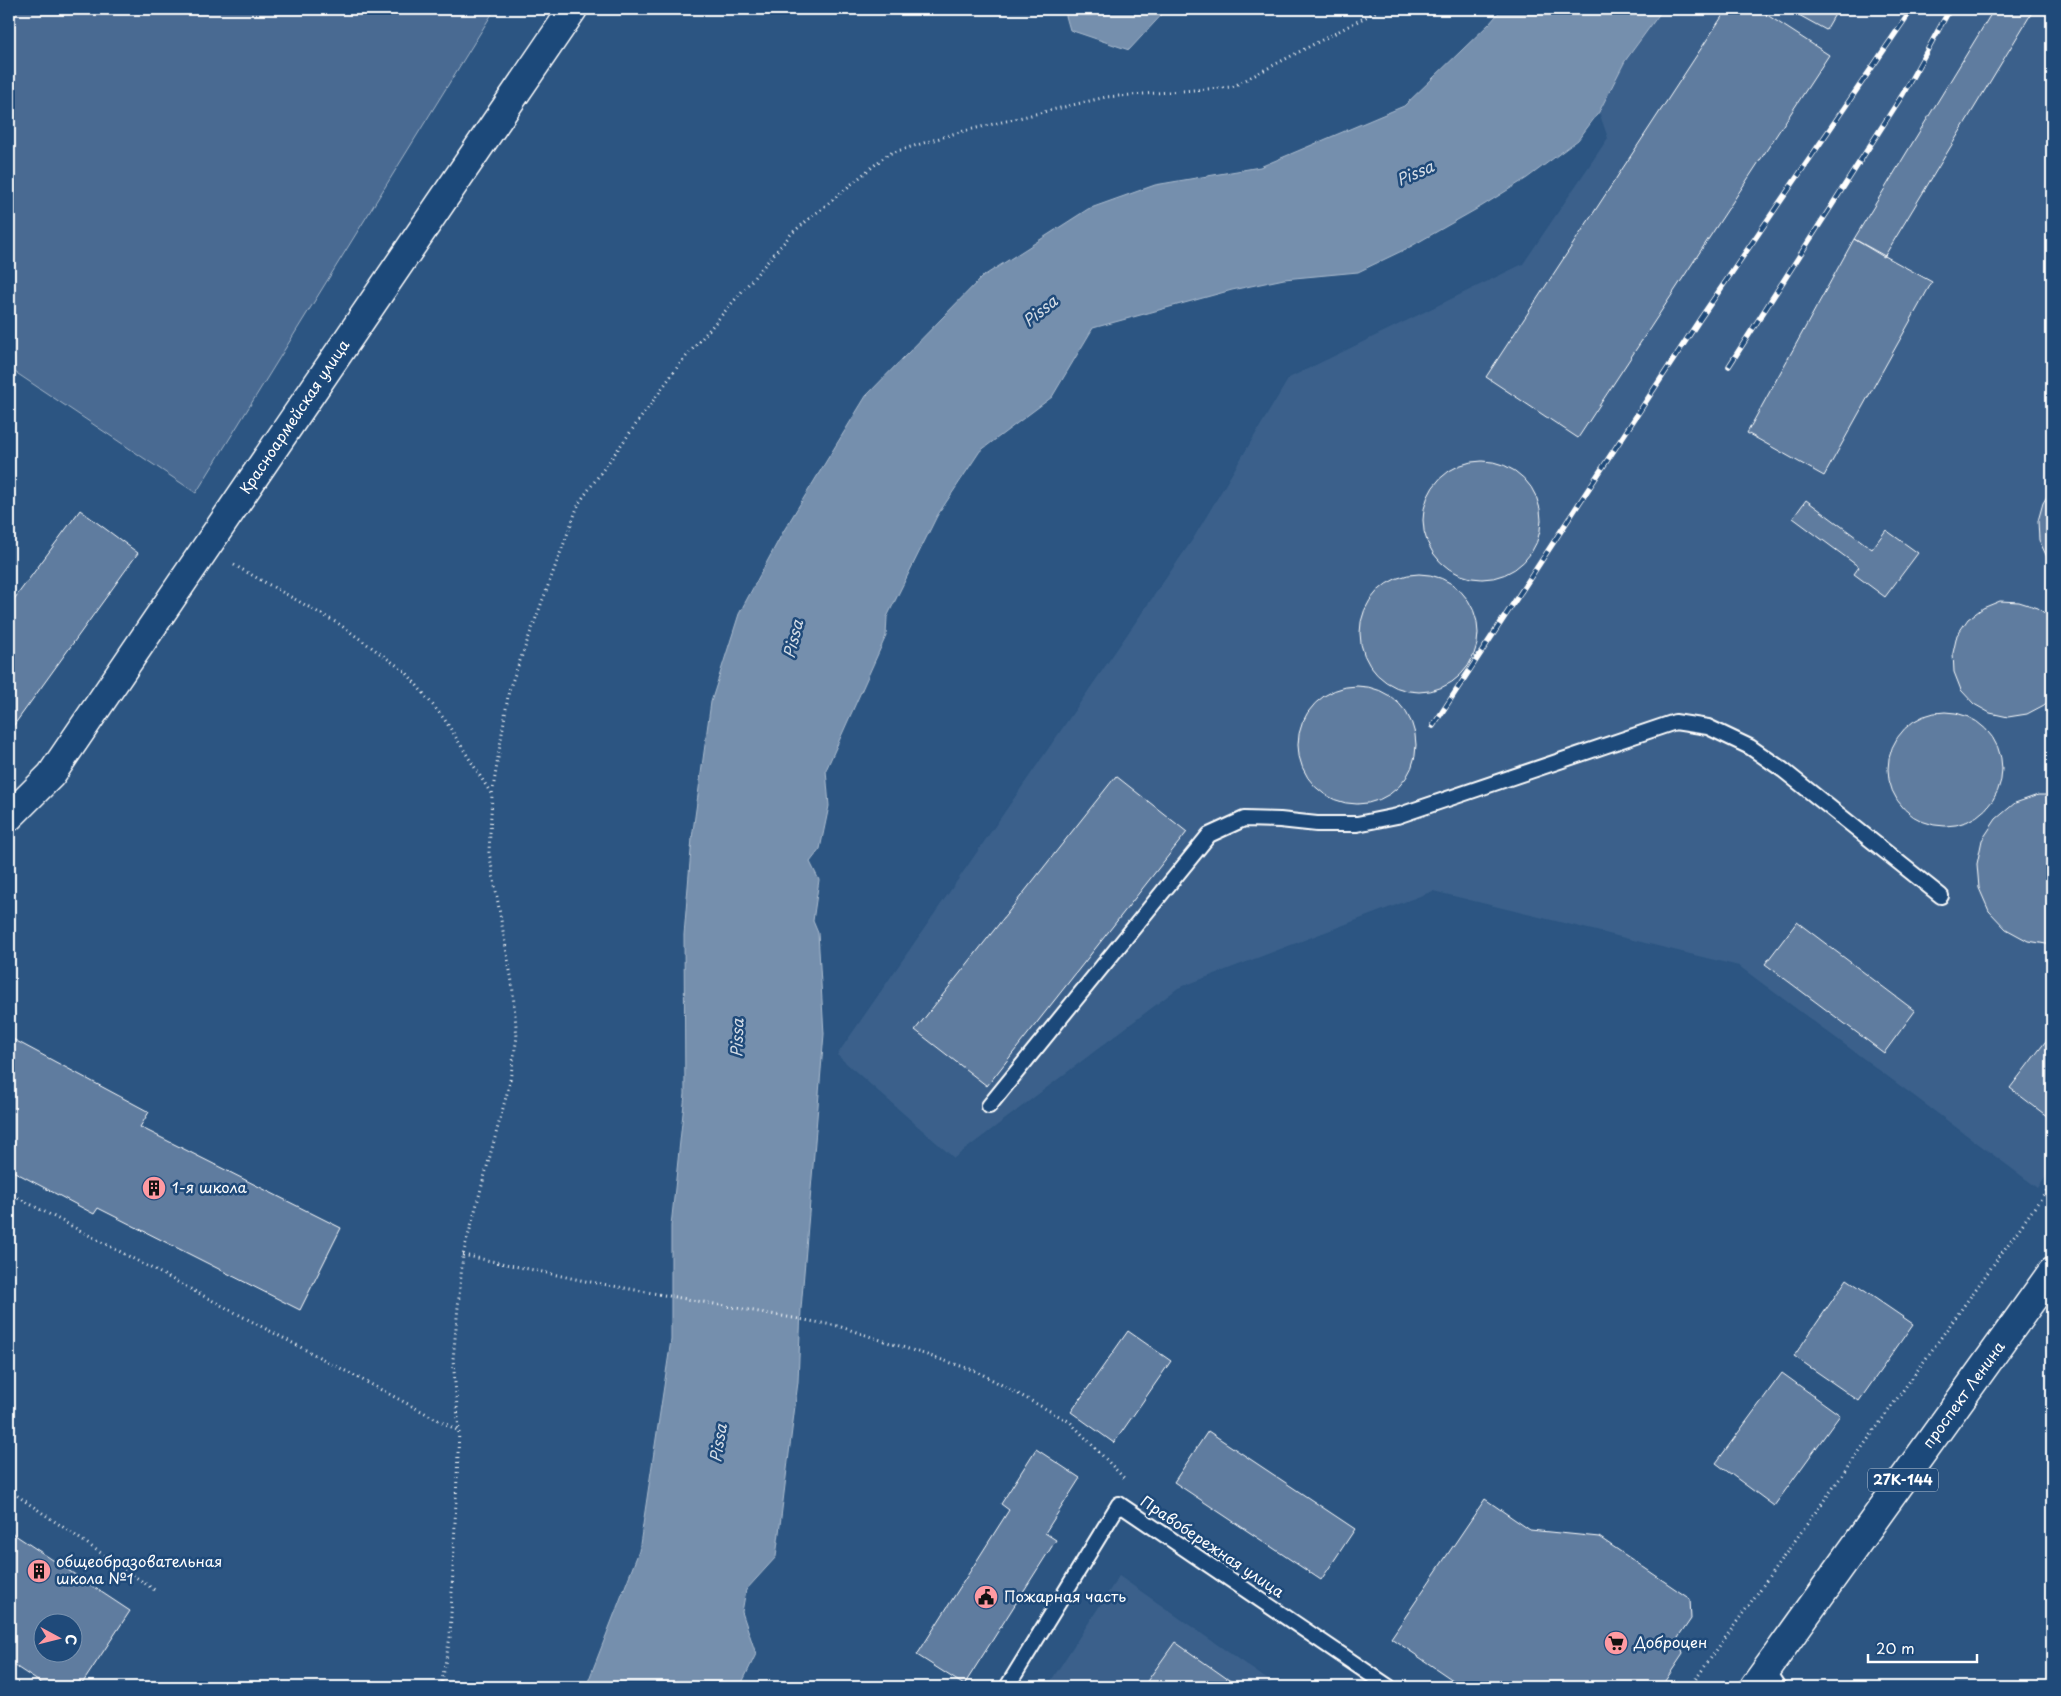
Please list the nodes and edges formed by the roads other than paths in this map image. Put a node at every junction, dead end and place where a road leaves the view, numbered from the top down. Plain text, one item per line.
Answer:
1 (573, 9) edge
2 (9, 817) edge
3 (1941, 896) dead end
4 (988, 1106) dead end
5 (2052, 1272) edge
6 (1767, 1681) edge
7 (1007, 1687) edge
8 (1389, 1687) edge

1 - 2 street, Красноармейская улица
3 - 4 lane
5 - 6 street, проспект Ленина / 27К-144
7 - 8 lane, Правобережная улица

